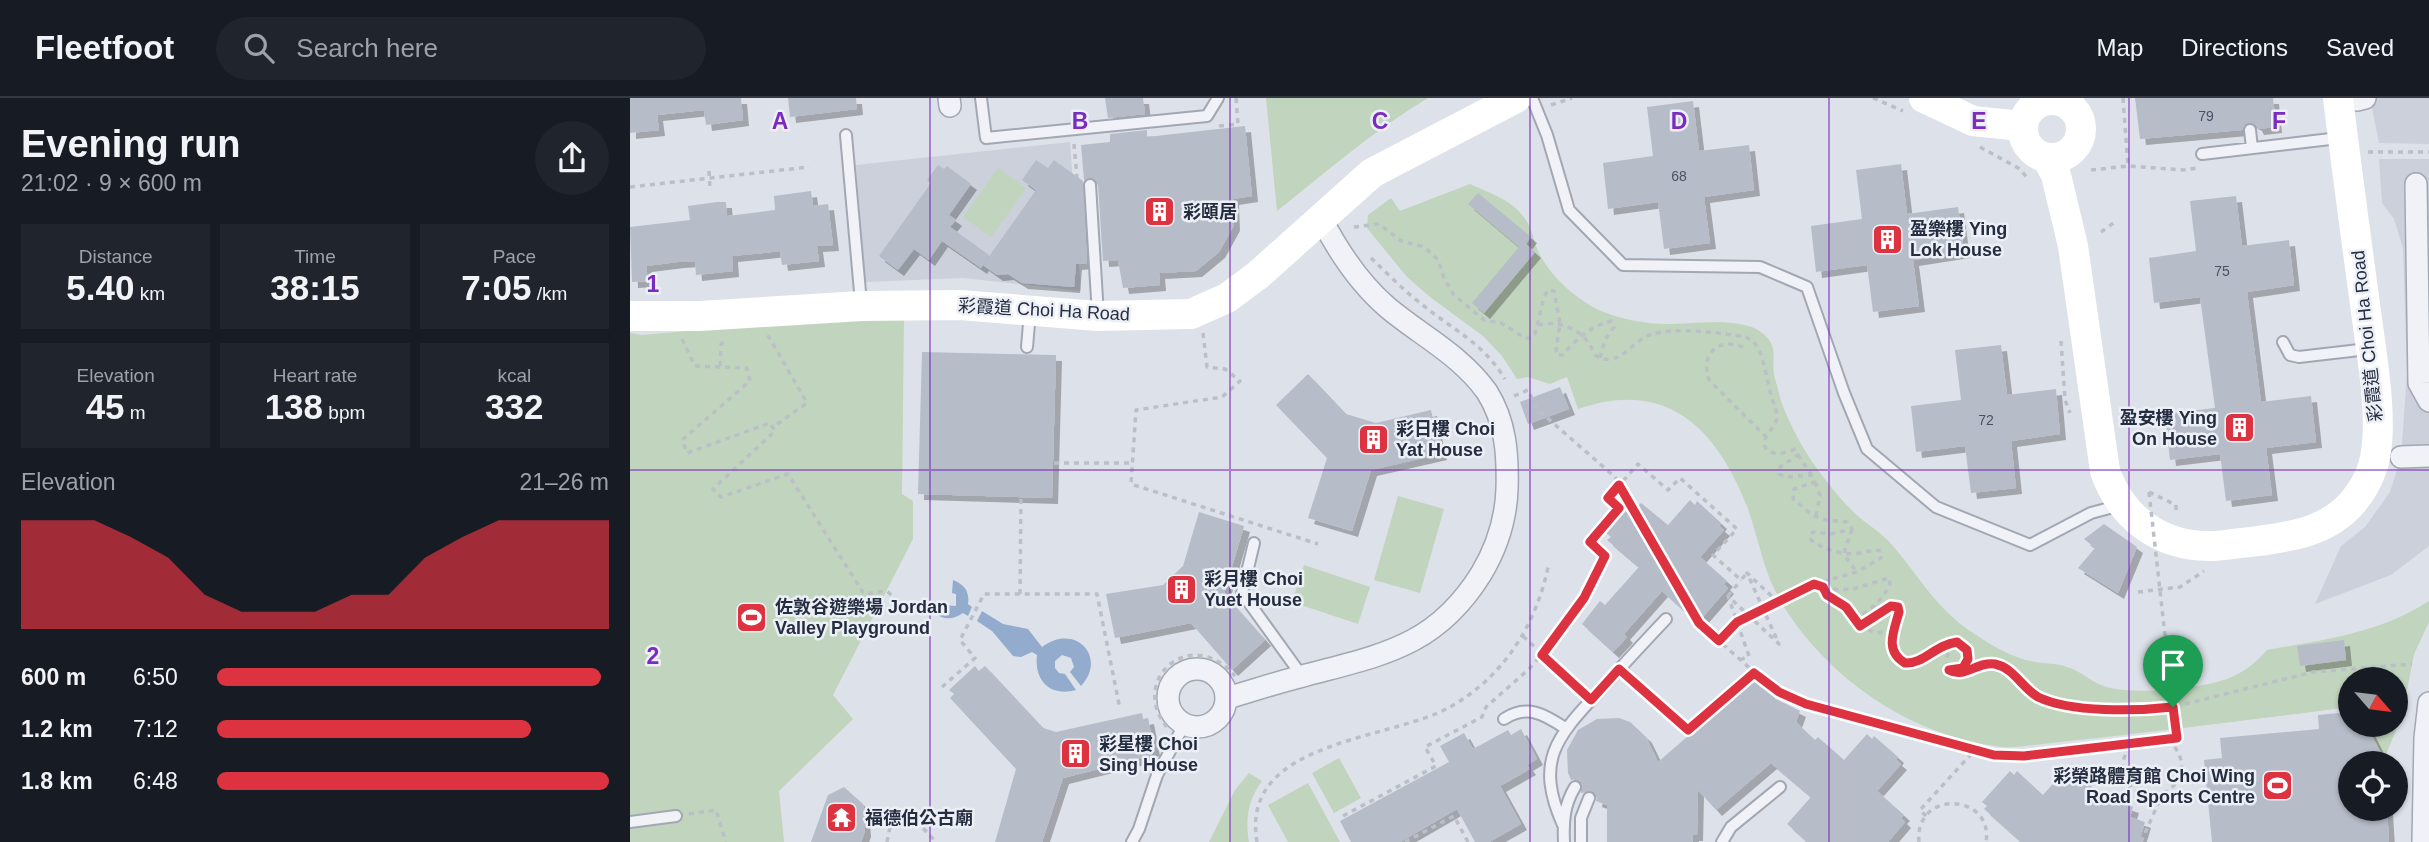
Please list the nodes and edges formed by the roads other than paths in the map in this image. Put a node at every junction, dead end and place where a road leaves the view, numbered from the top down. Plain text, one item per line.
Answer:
1 (981, 98) edge
2 (1218, 98) edge
3 (1516, 98) edge
4 (1532, 98) edge
5 (2054, 99) edge
6 (2354, 99) edge
7 (1915, 105) edge
8 (2022, 126) junction
9 (2250, 130) dead end
10 (846, 135) dead end
11 (2342, 137) junction
12 (2252, 148) junction
13 (2202, 154) dead end
14 (2047, 158) junction
15 (2416, 184) dead end
16 (1090, 185) dead end
17 (1321, 218) junction
18 (2423, 285) edge
19 (862, 306) junction
20 (1030, 309) junction
21 (632, 315) edge
22 (1098, 316) junction
23 (2283, 342) dead end
24 (1027, 347) dead end
25 (2370, 348) junction
26 (2429, 401) edge
27 (2429, 456) edge
28 (2401, 457) dead end
29 (2121, 505) junction
30 (1254, 543) dead end
31 (1666, 619) dead end
32 (1302, 676) junction
33 (1227, 698) junction
34 (2429, 703) edge
35 (1504, 719) dead end
36 (1184, 725) junction
37 (1564, 728) junction
38 (1575, 787) dead end
39 (1780, 787) dead end
40 (1589, 798) dead end
41 (676, 816) road end
42 (630, 822) edge
43 (1563, 825) junction
44 (1132, 842) edge
45 (1564, 842) edge
46 (1581, 842) edge
47 (1722, 842) edge
48 (2423, 842) edge

1 - 2 lane
3 - 17 street, 彩霞道 Choi Ha Road
4 - 29 lane
5 - 8 street
5 - 14 street
6 - 11 street, 彩霞道 Choi Ha Road
7 - 8 street
8 - 14 street, 彩霞道 Choi Ha Road
9 - 12 lane
10 - 19 lane
11 - 12 lane
11 - 25 street, 彩霞道 Choi Ha Road
12 - 13 lane
14 - 29 street, 彩霞道 Choi Ha Road
15 - 18 street
16 - 22 lane
17 - 22 street, 彩霞道 Choi Ha Road
17 - 32 street
18 - 26 street
19 - 20 street, 彩霞道 Choi Ha Road
19 - 21 street, 彩霞道 Choi Ha Road
20 - 22 street, 彩霞道 Choi Ha Road
20 - 24 lane
23 - 25 lane
25 - 29 street, 彩霞道 Choi Ha Road
27 - 28 street
30 - 32 lane
31 - 37 lane
32 - 33 street
33 - 36 street
33 - 36 street
34 - 48 street
35 - 37 lane
36 - 44 lane
37 - 43 lane
38 - 43 lane
39 - 47 lane
40 - 46 lane
41 - 42 lane
43 - 45 lane

